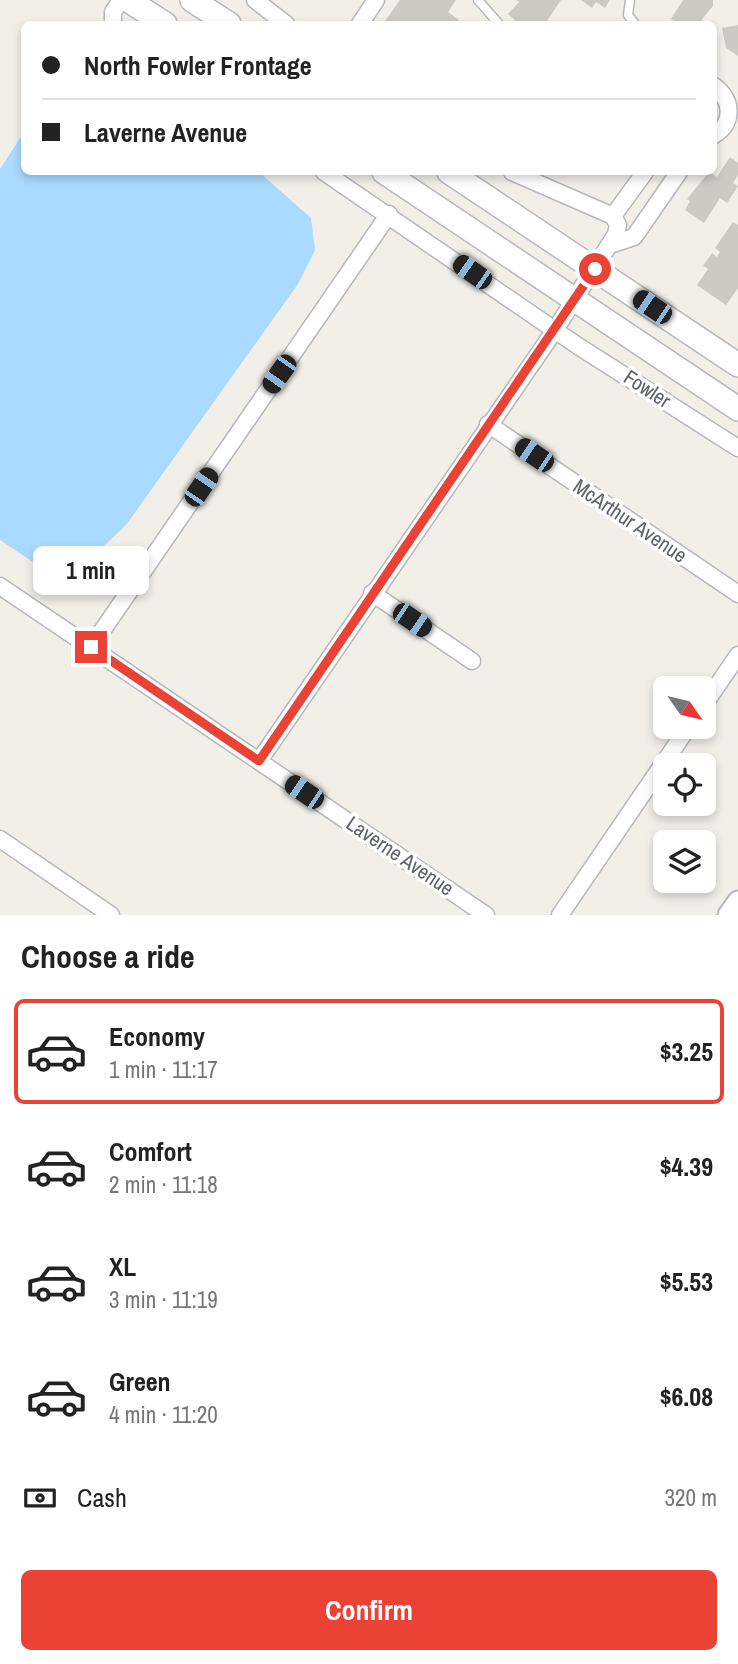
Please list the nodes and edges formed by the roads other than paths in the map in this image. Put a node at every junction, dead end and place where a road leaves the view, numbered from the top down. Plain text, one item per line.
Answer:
1 (121, 0) edge
2 (128, 0) edge
3 (192, 0) edge
4 (255, 0) edge
5 (376, 0) edge
6 (478, 0) edge
7 (631, 0) edge
8 (113, 21) edge
9 (160, 21) edge
10 (224, 21) edge
11 (282, 21) edge
12 (362, 21) edge
13 (496, 21) edge
14 (633, 21) edge
15 (717, 89) edge
16 (733, 117) edge
17 (717, 132) edge
18 (329, 175) edge
19 (388, 175) edge
20 (454, 175) edge
21 (519, 175) edge
22 (643, 175) edge
23 (678, 175) edge
24 (389, 214) junction
25 (613, 216) junction
26 (610, 245) junction
27 (595, 269) junction
28 (575, 300) junction
29 (555, 330) junction
30 (738, 365) edge
31 (738, 408) edge
32 (488, 424) junction
33 (738, 448) edge
34 (0, 586) edge
35 (372, 593) junction
36 (738, 594) edge
37 (91, 647) junction
38 (738, 655) edge
39 (472, 661) dead end
40 (716, 687) edge
41 (680, 739) edge
42 (259, 761) junction
43 (0, 839) edge
44 (738, 901) edge
45 (111, 915) edge
46 (486, 915) edge
47 (560, 915) edge
48 (728, 915) edge

1 - 8 street
2 - 9 main road
3 - 10 main road
4 - 11 street
5 - 12 street
6 - 13 lane
7 - 14 lane
15 - 16 street
16 - 17 street
18 - 24 street, Fowler
19 - 28 main road
20 - 27 main road
21 - 25 street
22 - 25 street
23 - 26 street
24 - 29 street, Fowler
24 - 37 street
25 - 26 street
26 - 27 street
27 - 28 street
27 - 30 main road
28 - 29 street
28 - 31 main road
29 - 32 street
29 - 33 street, Fowler
32 - 35 street
32 - 36 street, McArthur Avenue
34 - 37 street, Laverne Avenue
35 - 39 street
35 - 42 street
37 - 42 street, Laverne Avenue
38 - 40 street
41 - 47 street
42 - 46 street, Laverne Avenue
43 - 45 street
44 - 48 street

